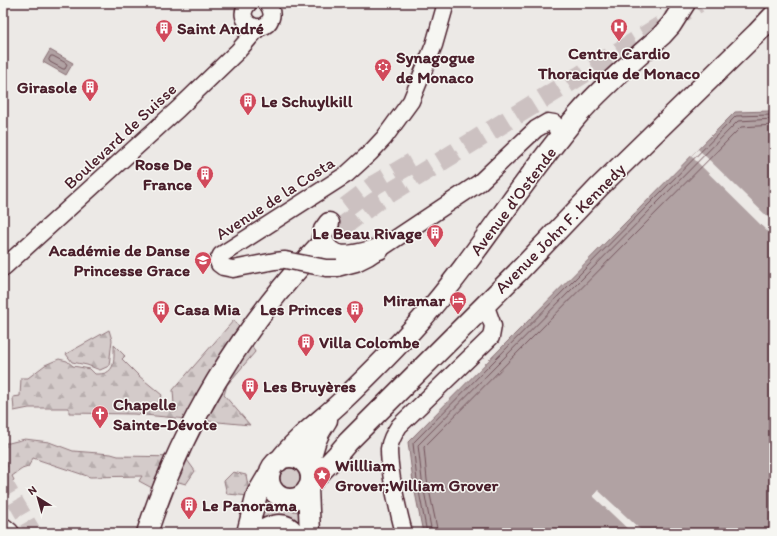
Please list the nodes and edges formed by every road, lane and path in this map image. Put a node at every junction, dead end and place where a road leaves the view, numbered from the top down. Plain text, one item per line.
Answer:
1 (446, 3) edge
2 (685, 3) edge
3 (246, 4) edge
4 (274, 6) edge
5 (774, 15) edge
6 (259, 27) junction
7 (557, 141) junction
8 (329, 223) dead end
9 (317, 248) tunnel mouth
10 (379, 249) junction
11 (3, 268) edge
12 (485, 304) junction
13 (342, 401) junction
14 (275, 467) junction
15 (307, 472) junction
16 (3, 528) edge
17 (9, 533) edge
18 (147, 533) edge
19 (247, 533) edge
20 (259, 533) edge
21 (294, 533) edge
22 (310, 533) edge
23 (404, 533) edge

1 - 10 street, Avenue de la Costa, bridge
2 - 7 main road, Avenue d'Ostende
3 - 6 street
4 - 6 street, Boulevard de Suisse
5 - 12 main road, Avenue John F. Kennedy
6 - 11 street, Boulevard de Suisse
7 - 10 street, Avenue de la Costa
7 - 13 main road, Avenue d'Ostende
8 - 10 main road
9 - 18 main road
12 - 15 main road, Avenue John F. Kennedy
12 - 23 street
13 - 14 main road, Avenue d'Ostende
13 - 15 main road, Avenue d'Ostende
14 - 15 main road
14 - 15 main road
14 - 19 main road, Avenue d'Ostende
15 - 22 main road, Avenue d'Ostende
16 - 17 main road
20 - 21 main road

